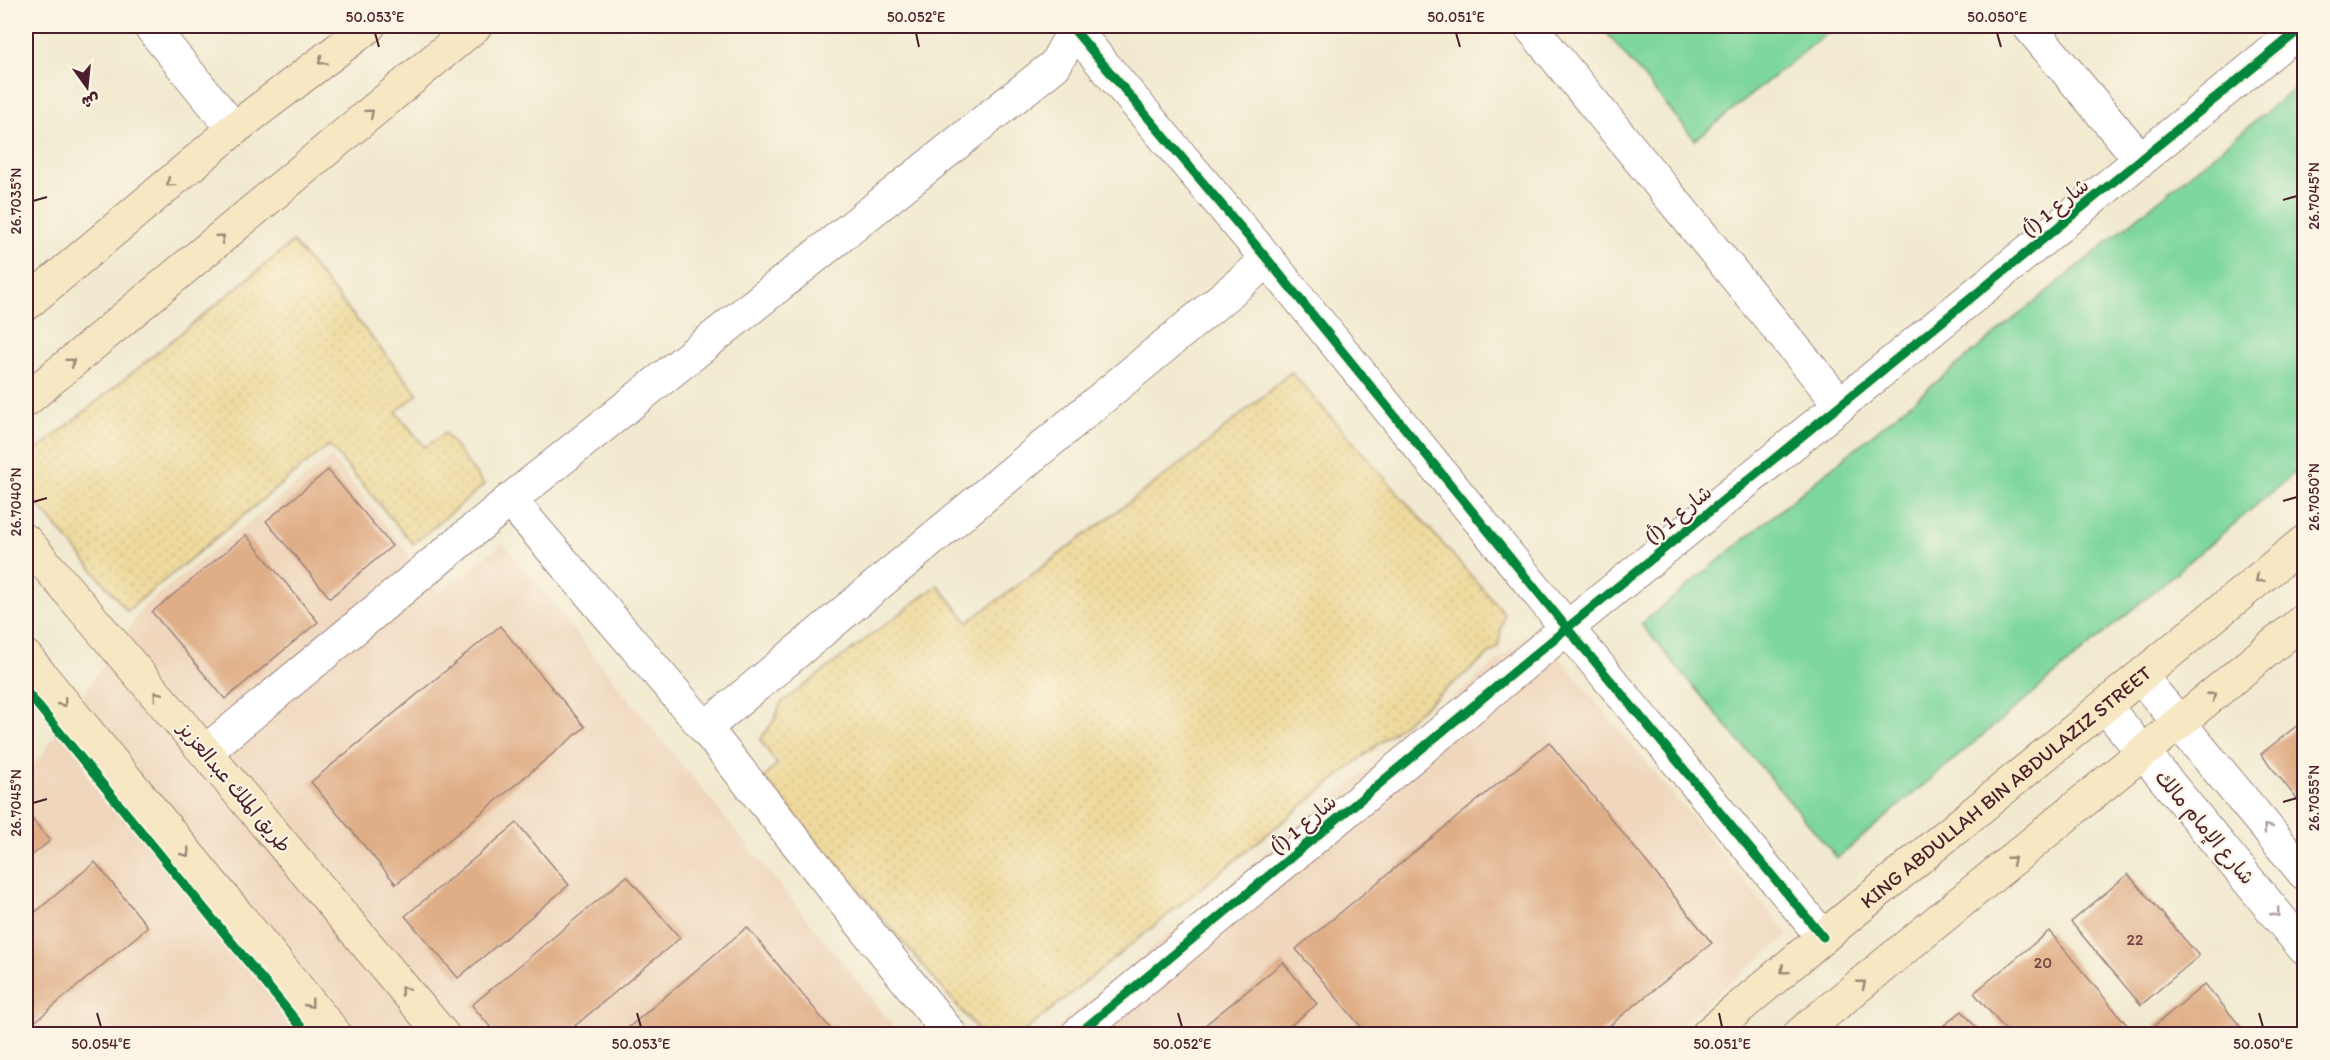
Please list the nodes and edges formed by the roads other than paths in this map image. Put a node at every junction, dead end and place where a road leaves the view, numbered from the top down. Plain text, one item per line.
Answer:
1 (150, 26) edge
2 (369, 26) edge
3 (475, 26) edge
4 (1530, 26) edge
5 (2029, 26) edge
6 (2304, 26) edge
7 (1075, 27) edge
8 (234, 129) junction
9 (2141, 160) junction
10 (1268, 260) junction
11 (26, 304) edge
12 (26, 399) edge
13 (1841, 405) junction
14 (510, 500) junction
15 (26, 541) edge
16 (2304, 542) edge
17 (2304, 620) edge
18 (1567, 628) junction
19 (26, 657) edge
20 (2140, 677) junction
21 (2105, 706) junction
22 (2180, 723) junction
23 (705, 728) junction
24 (205, 752) junction
25 (2144, 753) junction
26 (2304, 873) edge
27 (1823, 937) junction
28 (2304, 948) edge
29 (335, 1035) edge
30 (442, 1035) edge
31 (950, 1035) edge
32 (1077, 1035) edge
33 (1708, 1035) edge
34 (1800, 1035) edge

1 - 8 street
2 -> 8 main road
12 -> 3 main road
4 - 13 street
5 - 9 street
6 - 9 street, شارع 1 (أ)
7 - 10 street
7 - 14 street
8 -> 11 main road
9 - 13 street, شارع 1 (أ)
10 - 18 street
10 - 23 street
13 - 18 street, شارع 1 (أ)
14 - 23 street
14 - 24 street
24 -> 15 main road, طريق الملك عبدالعزيز
16 -> 20 main road, KING ABDULLAH BIN ABDULAZIZ STREET
22 -> 17 main road
18 - 27 street
18 - 32 street, شارع 1 (أ)
19 -> 29 main road
20 - 21 main road, KING ABDULLAH BIN ABDULAZIZ STREET
20 - 22 street
21 - 25 street, شارع الإمام مالك
21 - 27 main road, KING ABDULLAH BIN ABDULAZIZ STREET
22 - 25 main road
26 -> 22 street
23 - 31 street
30 -> 24 main road, طريق الملك عبدالعزيز
25 -> 28 street, شارع الإمام مالك
34 -> 25 main road
27 -> 33 main road, KING ABDULLAH BIN ABDULAZIZ STREET

